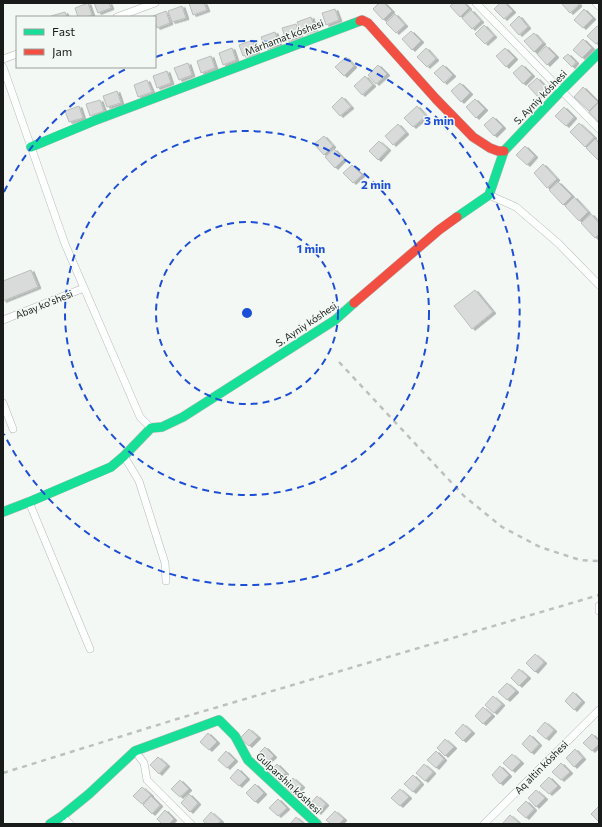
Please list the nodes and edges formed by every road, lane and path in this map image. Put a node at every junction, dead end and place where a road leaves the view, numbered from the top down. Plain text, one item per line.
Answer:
1 (155, 3) edge
2 (476, 3) edge
3 (596, 3) edge
4 (599, 6) edge
5 (120, 16) edge
6 (16, 54) edge
7 (599, 54) edge
8 (3, 59) edge
9 (3, 67) edge
10 (562, 90) junction
11 (599, 129) edge
12 (31, 147) junction
13 (504, 151) junction
14 (489, 196) junction
15 (599, 285) edge
16 (84, 288) junction
17 (3, 320) edge
18 (3, 403) edge
19 (151, 428) junction
20 (13, 429) dead end
21 (124, 456) junction
22 (29, 502) junction
23 (3, 512) edge
24 (166, 581) dead end
25 (599, 606) edge
26 (599, 611) edge
27 (90, 649) dead end
28 (599, 710) edge
29 (135, 751) junction
30 (62, 816) junction
31 (50, 824) edge
32 (70, 824) edge
33 (191, 824) edge
34 (317, 824) edge
35 (484, 824) edge

1 - 5 street
2 - 10 street
3 - 4 street
6 - 8 street
7 - 10 street, S. Ayniy kóshesi
9 - 12 street
10 - 11 street
10 - 13 street, S. Ayniy kóshesi
12 - 13 street, Márhamat kóshesi
12 - 16 street
13 - 14 street, S. Ayniy kóshesi
14 - 15 street
14 - 19 street, S. Ayniy kóshesi
16 - 17 street, Abay ko'shesi
16 - 19 street
18 - 20 street
19 - 21 street
21 - 22 street
21 - 24 street
22 - 23 street
22 - 27 street
25 - 26 street
28 - 35 street, Aq altin kóshesi
29 - 30 street
29 - 33 street
29 - 34 street, Gulparshin kóshesi
30 - 31 street
30 - 32 street

